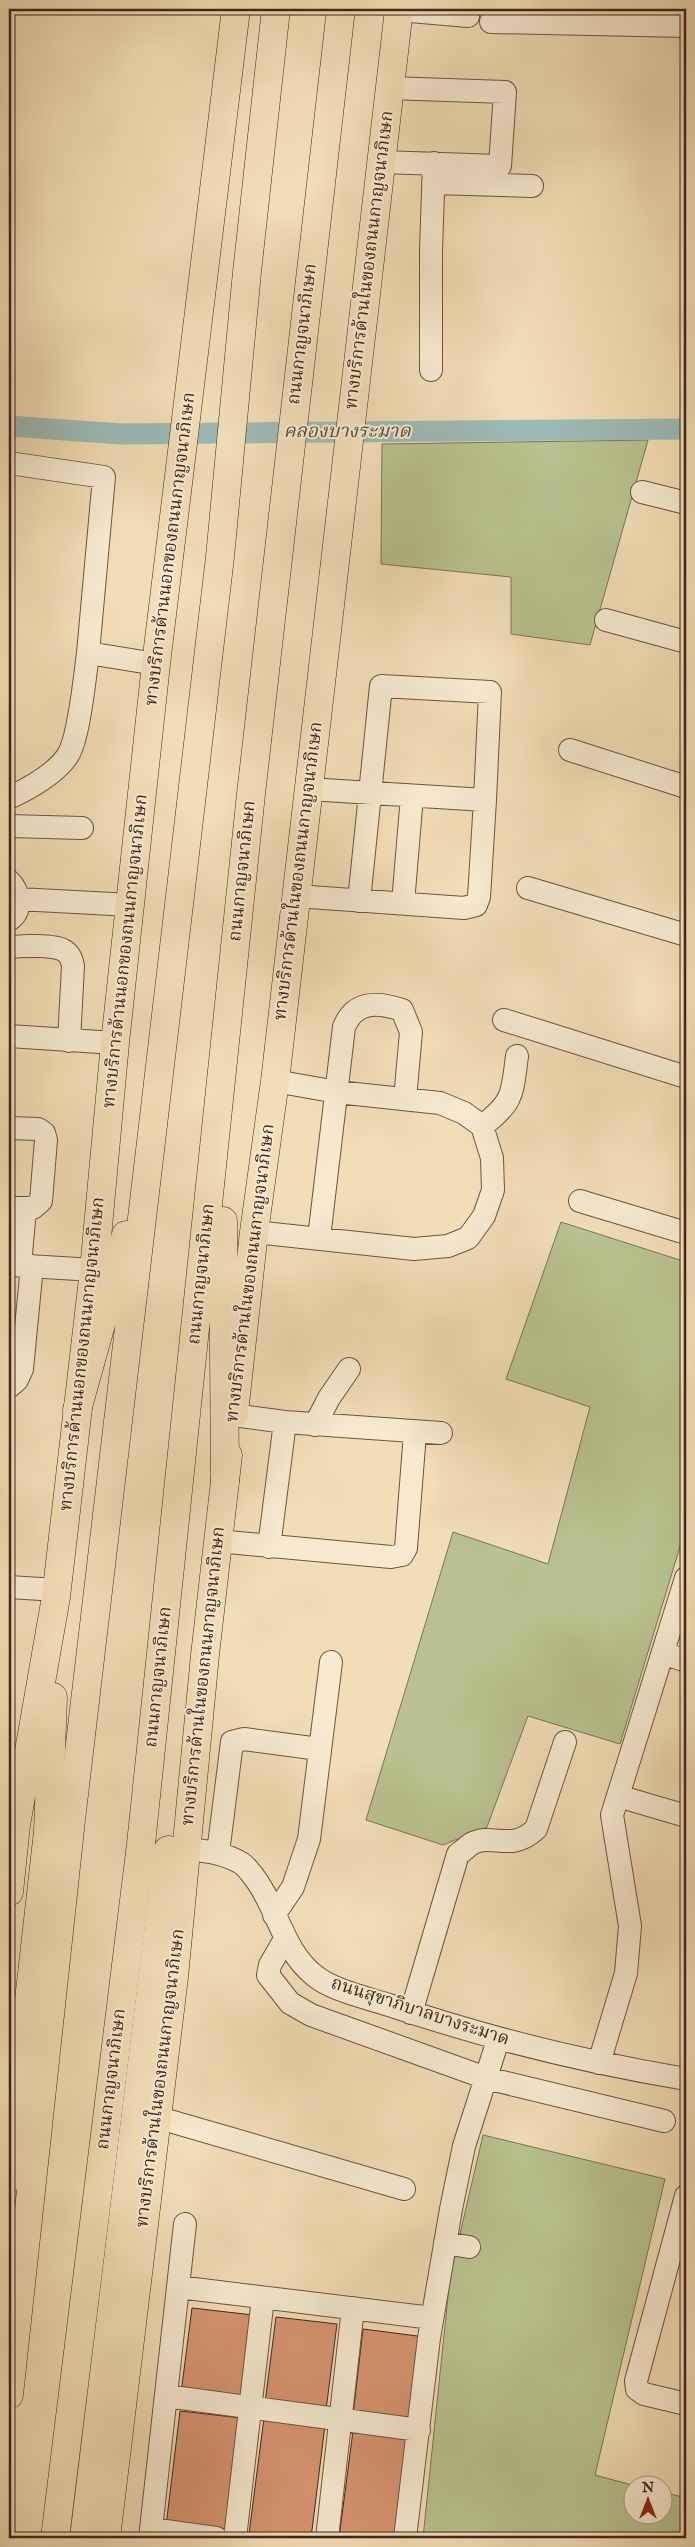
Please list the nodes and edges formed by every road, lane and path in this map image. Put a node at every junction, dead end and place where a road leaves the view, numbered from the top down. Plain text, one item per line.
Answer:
1 (236, 9) edge
2 (276, 9) edge
3 (341, 9) edge
4 (399, 9) edge
5 (480, 14) edge
6 (686, 26) edge
7 (389, 88) junction
8 (381, 162) junction
9 (433, 173) junction
10 (532, 186) dead end
11 (432, 370) dead end
12 (9, 463) edge
13 (642, 492) dead end
14 (686, 503) edge
15 (606, 620) dead end
16 (686, 642) edge
17 (88, 653) junction
18 (156, 664) junction
19 (570, 750) dead end
20 (686, 787) edge
21 (308, 789) junction
22 (369, 794) junction
23 (412, 796) junction
24 (9, 798) edge
25 (484, 800) junction
26 (9, 826) edge
27 (82, 828) dead end
28 (528, 888) dead end
29 (14, 890) edge
30 (296, 896) junction
31 (359, 901) junction
32 (403, 903) junction
33 (131, 905) junction
34 (9, 920) edge
35 (686, 934) edge
36 (9, 948) edge
37 (504, 1020) dead end
38 (9, 1036) edge
39 (69, 1041) junction
40 (115, 1044) junction
41 (517, 1056) dead end
42 (686, 1077) edge
43 (275, 1081) junction
44 (222, 1090) junction
45 (337, 1092) junction
46 (405, 1099) junction
47 (482, 1126) junction
48 (9, 1128) edge
49 (150, 1151) junction
50 (580, 1201) dead end
51 (17, 1209) edge
52 (254, 1232) junction
53 (686, 1233) edge
54 (319, 1238) junction
55 (16, 1264) edge
56 (94, 1270) junction
57 (349, 1369) dead end
58 (9, 1386) edge
59 (77, 1410) junction
60 (234, 1415) junction
61 (285, 1422) junction
62 (315, 1425) junction
63 (415, 1433) junction
64 (441, 1434) dead end
65 (225, 1480) junction
66 (217, 1541) junction
67 (269, 1547) junction
68 (686, 1578) edge
69 (9, 1587) edge
70 (57, 1593) junction
71 (663, 1652) junction
72 (205, 1654) junction
73 (686, 1661) edge
74 (331, 1662) dead end
75 (565, 1742) dead end
76 (320, 1749) junction
77 (618, 1796) junction
78 (686, 1816) edge
79 (12, 1825) edge
80 (187, 1849) junction
81 (218, 1853) junction
82 (9, 1892) edge
83 (274, 1915) junction
84 (285, 1939) junction
85 (411, 2013) junction
86 (498, 2040) junction
87 (598, 2063) junction
88 (486, 2078) junction
89 (686, 2079) edge
90 (146, 2110) junction
91 (664, 2121) dead end
92 (9, 2178) edge
93 (404, 2190) dead end
94 (686, 2196) edge
95 (185, 2224) dead end
96 (445, 2243) junction
97 (469, 2247) dead end
98 (178, 2287) junction
99 (263, 2298) junction
100 (353, 2308) junction
101 (432, 2318) junction
102 (9, 2395) edge
103 (166, 2396) junction
104 (686, 2404) edge
105 (250, 2407) junction
106 (340, 2420) junction
107 (419, 2430) junction
108 (151, 2534) edge
109 (55, 2538) edge
110 (84, 2538) edge
111 (106, 2538) edge
112 (216, 2538) edge
113 (235, 2538) edge
114 (326, 2538) edge
115 (405, 2538) edge

1 - 18 main road, ทางบริการด้านนอกของถนนกาญจนาภิเษก
2 - 49 main road
3 - 44 main road, ถนนกาญจนาภิเษก
4 - 5 street
4 - 7 main road, ทางบริการด้านในของถนนกาญจนาภิเษก
5 - 6 street
7 - 8 main road, ทางบริการด้านในของถนนกาญจนาภิเษก
7 - 9 street
8 - 9 street
8 - 21 main road, ทางบริการด้านในของถนนกาญจนาภิเษก
9 - 10 street
9 - 11 street
12 - 17 street
13 - 14 street
15 - 16 street
17 - 18 street
17 - 24 street
18 - 33 main road, ทางบริการด้านนอกของถนนกาญจนาภิเษก
19 - 20 street
21 - 22 street
21 - 30 main road, ทางบริการด้านในของถนนกาญจนาภิเษก
22 - 23 street
22 - 25 street
22 - 31 street
23 - 25 street
23 - 32 street
25 - 32 street
26 - 27 street
28 - 35 street
29 - 33 street
29 - 34 street
30 - 31 street
30 - 43 main road, ทางบริการด้านในของถนนกาญจนาภิเษก
31 - 32 street
33 - 40 main road, ทางบริการด้านนอกของถนนกาญจนาภิเษก
36 - 39 street
37 - 42 street
38 - 39 street
39 - 40 street
40 - 56 main road, ทางบริการด้านนอกของถนนกาญจนาภิเษก
41 - 47 street
43 - 45 street
43 - 52 main road, ทางบริการด้านในของถนนกาญจนาภิเษก
44 - 65 main road
44 - 109 main road, ถนนกาญจนาภิเษก
45 - 46 street
45 - 46 street
45 - 54 street
46 - 47 street
47 - 54 street
48 - 51 street
49 - 59 main road
49 - 102 main road
50 - 53 street
51 - 55 street
52 - 54 street
52 - 60 main road, ทางบริการด้านในของถนนกาญจนาภิเษก
55 - 56 street
55 - 58 street
56 - 59 main road, ทางบริการด้านนอกของถนนกาญจนาภิเษก
57 - 62 street
59 - 70 main road, ทางบริการด้านนอกของถนนกาญจนาภิเษก
60 - 61 street
60 - 65 main road, ทางบริการด้านในของถนนกาญจนาภิเษก
61 - 62 street
61 - 67 street
62 - 63 street
63 - 64 street
63 - 67 street
65 - 66 main road, ทางบริการด้านในของถนนกาญจนาภิเษก
66 - 67 street
66 - 72 main road, ทางบริการด้านในของถนนกาญจนาภิเษก
68 - 71 street
69 - 70 street
70 - 79 main road, ทางบริการด้านนอกของถนนกาญจนาภิเษก
70 - 92 main road
71 - 73 street
71 - 77 street
72 - 80 main road, ทางบริการด้านในของถนนกาญจนาภิเษก
72 - 90 main road
74 - 76 street
75 - 85 street
76 - 81 street
76 - 83 street
77 - 78 street
77 - 87 street
79 - 82 main road, ทางบริการด้านนอกของถนนกาญจนาภิเษก
80 - 81 street, ถนนสุขาภิบาลบางระมาด
80 - 90 main road, ทางบริการด้านในของถนนกาญจนาภิเษก
81 - 83 street, ถนนสุขาภิบาลบางระมาด
83 - 84 street, ถนนสุขาภิบาลบางระมาด
84 - 85 street, ถนนสุขาภิบาลบางระมาด
84 - 88 street
85 - 86 street, ถนนสุขาภิบาลบางระมาด
86 - 87 street, ถนนสุขาภิบาลบางระมาด
86 - 88 street
87 - 89 street, ถนนสุขาภิบาลบางระมาด
88 - 91 street
88 - 96 street
90 - 93 street
90 - 110 main road
90 - 111 main road, ทางบริการด้านในของถนนกาญจนาภิเษก
94 - 104 street
95 - 98 street
96 - 97 street
96 - 101 street
98 - 99 street
98 - 103 street
99 - 100 street
99 - 105 street
100 - 101 street
100 - 106 street
101 - 107 street
103 - 105 street
103 - 108 street
105 - 106 street
105 - 113 street
106 - 107 street
106 - 114 street
107 - 115 street
108 - 112 street

